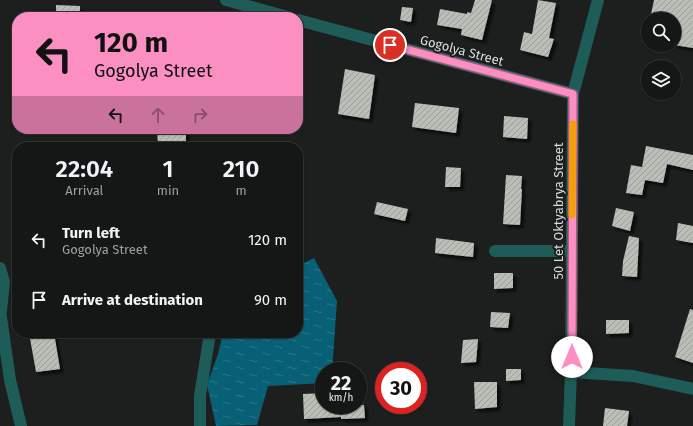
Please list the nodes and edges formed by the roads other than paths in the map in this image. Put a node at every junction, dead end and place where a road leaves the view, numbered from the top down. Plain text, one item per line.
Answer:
1 (226, 0) edge
2 (598, 0) edge
3 (270, 12) edge
4 (303, 21) edge
5 (573, 94) junction
6 (495, 251) dead end
7 (572, 251) junction
8 (0, 268) edge
9 (0, 310) edge
10 (209, 338) edge
11 (572, 372) junction
12 (693, 389) edge
13 (20, 426) edge
14 (200, 426) edge
15 (566, 426) edge

1 - 3 street
2 - 5 street, 50 Let Oktyabrya Street
4 - 5 street, Gogolya Street
5 - 7 street, 50 Let Oktyabrya Street
6 - 7 street
7 - 11 street, 50 Let Oktyabrya Street
8 - 9 street
9 - 13 street
10 - 14 street
11 - 12 street
11 - 15 street, 50 Let Oktyabrya Street

